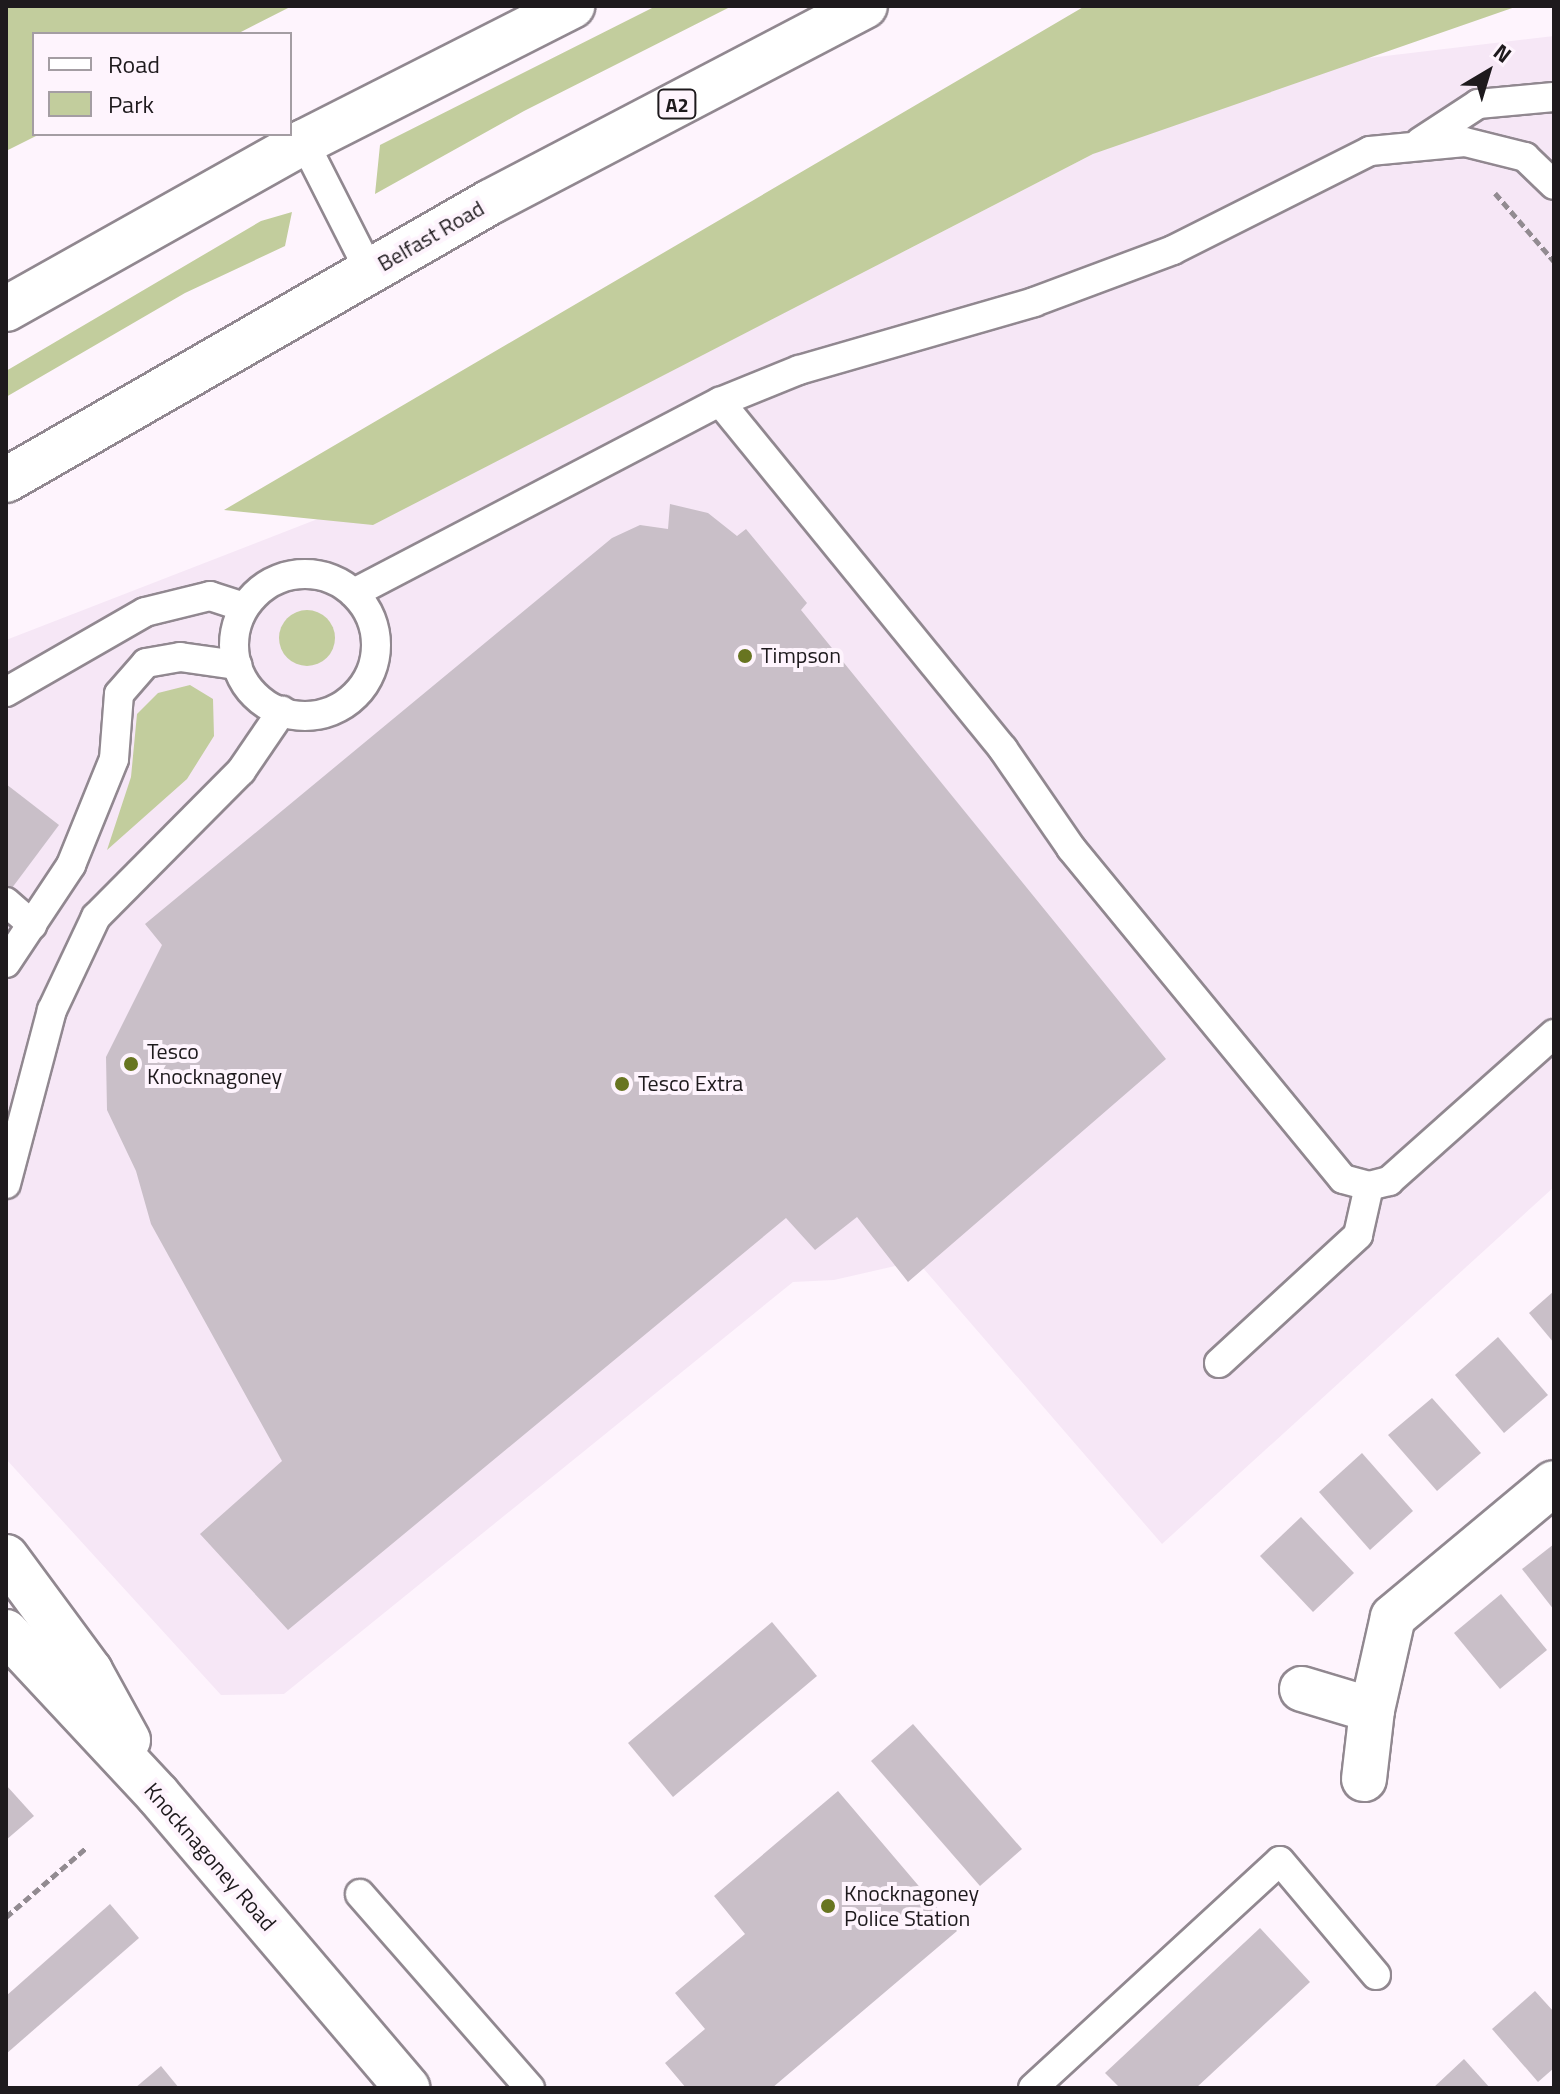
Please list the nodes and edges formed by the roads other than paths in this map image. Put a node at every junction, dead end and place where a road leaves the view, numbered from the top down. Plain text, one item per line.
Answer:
1 (572, 6) edge
2 (865, 6) edge
3 (1554, 97) edge
4 (304, 142) junction
5 (1420, 142) junction
6 (1554, 185) edge
7 (370, 272) junction
8 (6, 309) edge
9 (720, 402) junction
10 (6, 480) edge
11 (354, 593) junction
12 (244, 607) junction
13 (237, 665) junction
14 (6, 692) edge
15 (282, 711) junction
16 (6, 902) edge
17 (32, 925) junction
18 (6, 963) edge
19 (1554, 1034) edge
20 (12, 1148) edge
21 (6, 1184) edge
22 (1369, 1186) junction
23 (1219, 1363) dead end
24 (1554, 1483) edge
25 (6, 1557) edge
26 (6, 1632) edge
27 (1302, 1689) dead end
28 (1372, 1710) junction
29 (1364, 1779) dead end
30 (158, 1795) junction
31 (360, 1894) dead end
32 (1376, 1975) dead end
33 (407, 2088) edge
34 (530, 2088) edge
35 (1033, 2088) edge

1 - 4 main road
2 - 7 main road, Belfast Road / A2
3 - 5 lane
4 - 7 lane
4 - 8 main road
5 - 6 lane
5 - 9 lane
7 - 10 main road, Belfast Road / A2
9 - 11 lane
9 - 22 lane
11 - 12 lane
11 - 15 lane
12 - 13 lane
12 - 14 lane
13 - 15 lane
13 - 17 lane
15 - 20 lane
16 - 17 lane
17 - 18 lane
19 - 22 lane
20 - 21 lane
22 - 23 lane
24 - 28 main road
25 - 30 main road
26 - 30 main road, Knocknagoney Road
27 - 28 main road
28 - 29 main road
30 - 33 main road, Knocknagoney Road
31 - 34 lane
32 - 35 lane

